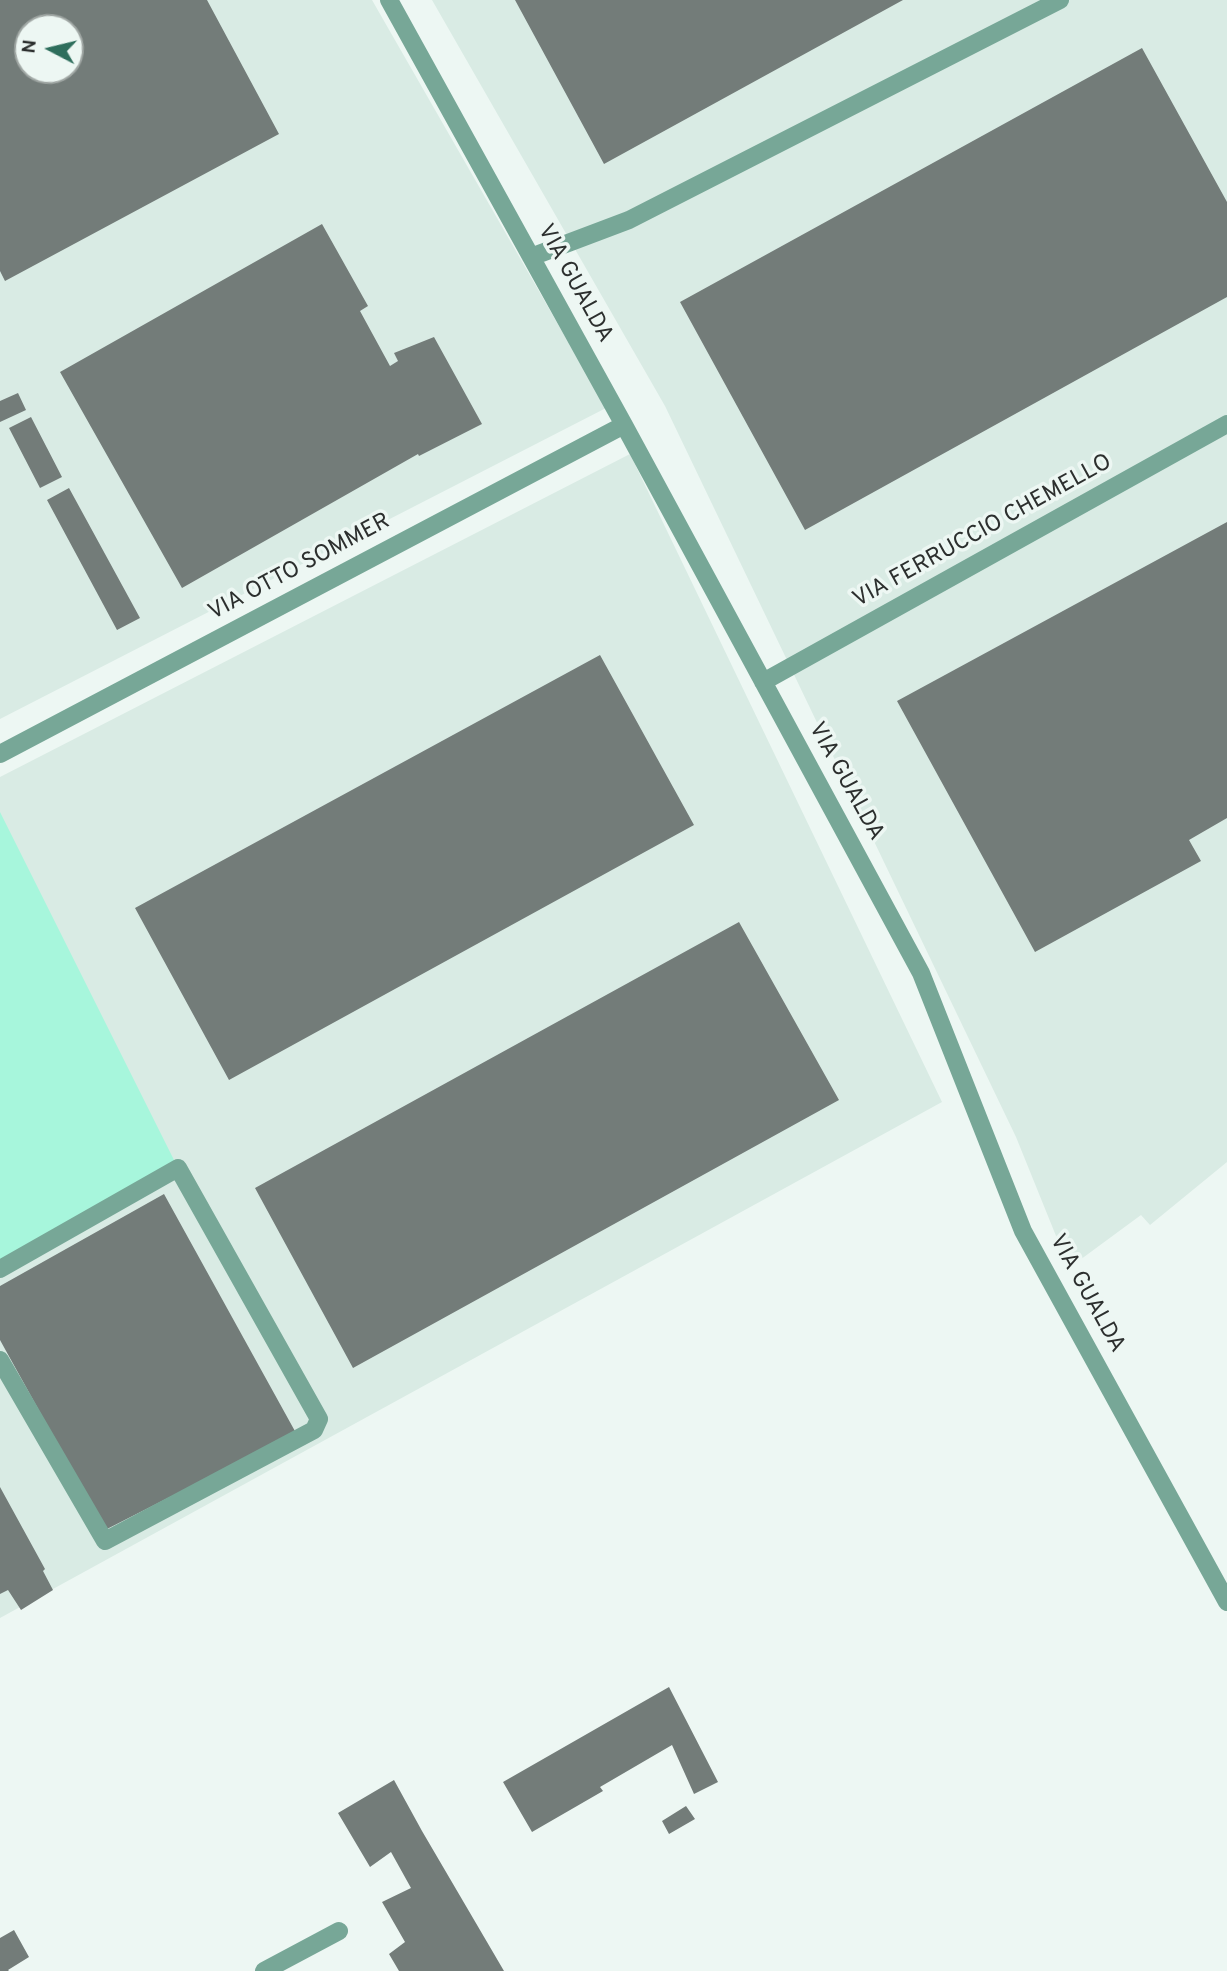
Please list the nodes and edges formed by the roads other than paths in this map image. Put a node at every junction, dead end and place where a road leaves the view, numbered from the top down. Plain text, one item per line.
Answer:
1 (389, 0) edge
2 (1060, 0) edge
3 (531, 257) junction
4 (1227, 424) edge
5 (624, 425) junction
6 (763, 682) junction
7 (0, 754) edge
8 (0, 1269) edge
9 (0, 1360) edge
10 (1227, 1602) edge
11 (339, 1931) dead end
12 (264, 1971) edge

1 - 3 street, VIA GUALDA
2 - 3 street
3 - 5 street, VIA GUALDA
4 - 6 street, VIA FERRUCCIO CHEMELLO
5 - 6 street, VIA GUALDA
5 - 7 street, VIA OTTO SOMMER
6 - 10 street, VIA GUALDA
8 - 9 street
11 - 12 street

